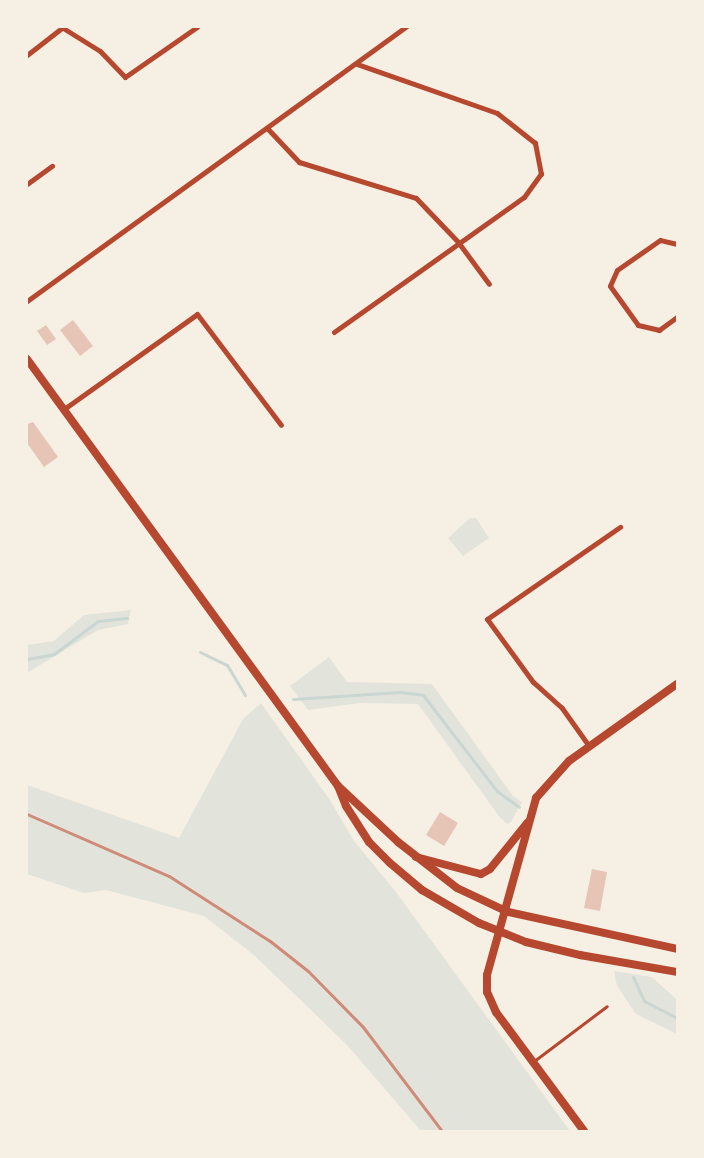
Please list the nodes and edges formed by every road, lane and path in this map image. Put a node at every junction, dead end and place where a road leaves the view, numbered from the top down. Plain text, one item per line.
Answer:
1 (63, 27) edge
2 (197, 27) edge
3 (406, 27) edge
4 (27, 55) edge
5 (357, 64) junction
6 (267, 128) junction
7 (52, 166) dead end
8 (27, 184) edge
9 (458, 242) junction
10 (677, 244) edge
11 (489, 284) dead end
12 (27, 301) edge
13 (677, 317) edge
14 (334, 332) dead end
15 (27, 359) edge
16 (64, 409) junction
17 (281, 425) dead end
18 (620, 527) dead end
19 (677, 684) edge
20 (589, 746) junction
21 (338, 786) junction
22 (529, 821) junction
23 (415, 856) junction
24 (508, 912) junction
25 (501, 933) junction
26 (677, 949) edge
27 (677, 972) edge
28 (607, 1006) dead end
29 (532, 1062) junction
30 (584, 1131) edge

1 - 2 street
1 - 4 street
3 - 5 street
5 - 6 street
5 - 9 street
6 - 9 street
6 - 12 street
7 - 8 street
9 - 11 street
9 - 14 street
10 - 13 street
15 - 16 main road
16 - 17 street
16 - 21 main road
18 - 20 street
19 - 20 main road
20 - 22 main road
21 - 23 main road
21 - 25 main road
22 - 23 main road
22 - 24 main road
23 - 24 main road
24 - 25 main road
24 - 26 main road
25 - 27 main road
25 - 29 main road
28 - 29 lane
29 - 30 main road

